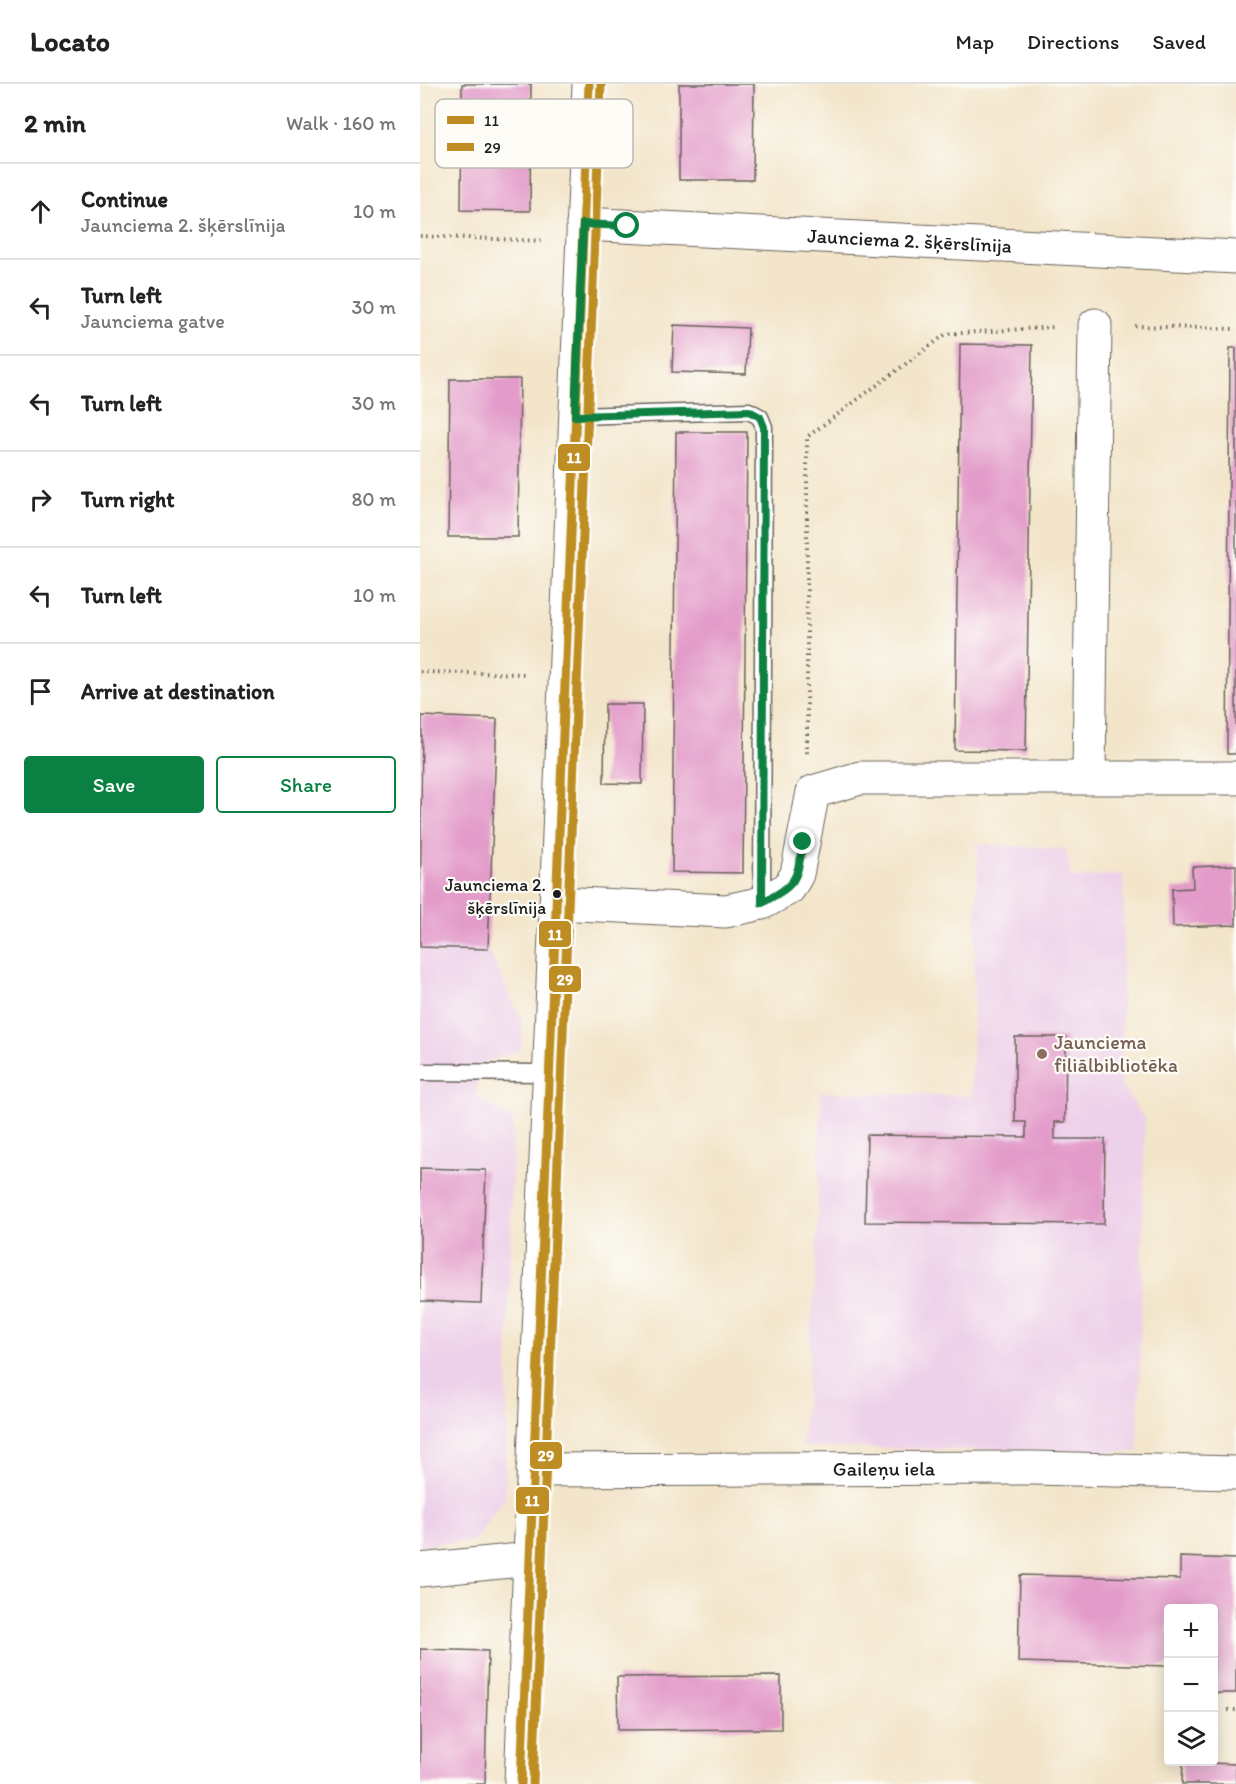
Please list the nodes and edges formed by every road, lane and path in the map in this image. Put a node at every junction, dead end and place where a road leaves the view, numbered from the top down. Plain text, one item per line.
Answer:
1 (589, 84) edge
2 (588, 99) edge
3 (585, 168) edge
4 (582, 233) junction
5 (420, 236) edge
6 (1236, 257) edge
7 (1095, 325) junction
8 (1236, 329) edge
9 (575, 416) junction
10 (420, 672) edge
11 (565, 674) junction
12 (1089, 776) junction
13 (1236, 778) edge
14 (813, 792) junction
15 (556, 903) junction
16 (762, 903) junction
17 (420, 1072) edge
18 (549, 1073) junction
19 (533, 1470) junction
20 (1236, 1473) edge
21 (530, 1559) junction
22 (420, 1570) edge
23 (1228, 1710) dead end
24 (1236, 1710) edge
25 (521, 1784) edge

1 - 2 street
3 - 4 street
4 - 5 path
4 - 6 street, Jaunciema 2. šķērslīnija
4 - 9 street
7 - 8 path
7 - 12 street
7 - 14 path
9 - 11 street
9 - 16 lane
10 - 11 path
11 - 15 street
12 - 13 street
12 - 14 street
14 - 16 street
15 - 16 street
15 - 18 street
17 - 18 lane
18 - 19 street
19 - 20 street, Gaileņu iela
19 - 21 street
21 - 22 street
21 - 25 street
23 - 24 path

